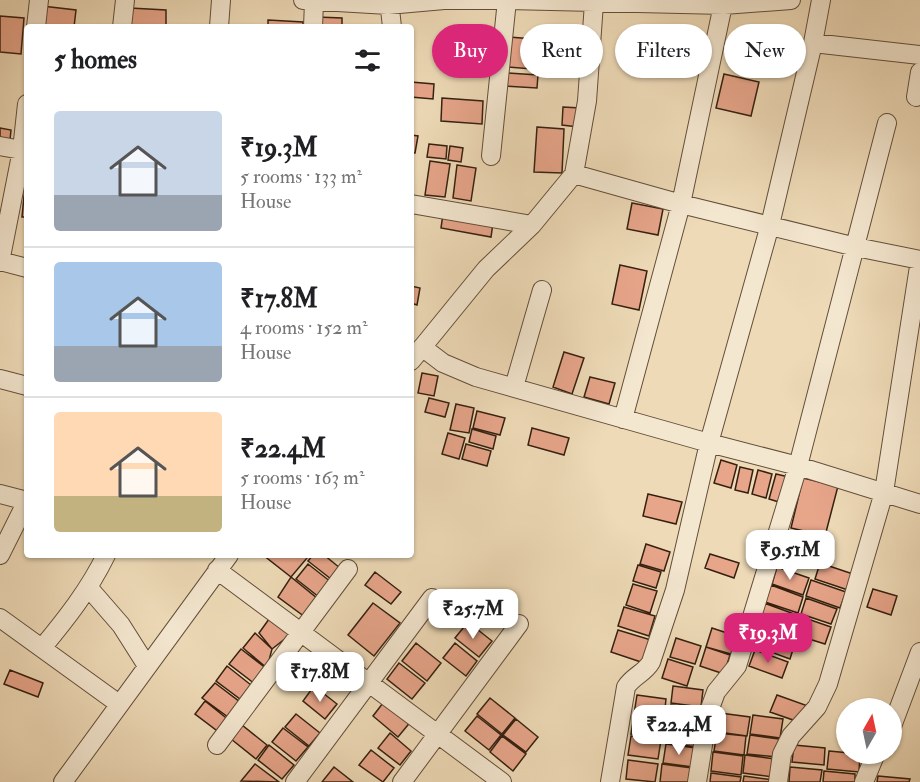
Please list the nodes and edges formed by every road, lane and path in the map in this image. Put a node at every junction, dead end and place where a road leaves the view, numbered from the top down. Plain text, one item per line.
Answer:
1 (39, 0) edge
2 (124, 0) edge
3 (221, 0) edge
4 (507, 0) edge
5 (791, 0) edge
6 (821, 0) edge
7 (308, 1) edge
8 (388, 2) edge
9 (594, 3) junction
10 (724, 3) edge
11 (36, 24) edge
12 (122, 24) edge
13 (219, 24) edge
14 (312, 24) edge
15 (392, 24) edge
16 (813, 43) junction
17 (920, 55) edge
18 (920, 72) edge
19 (916, 97) dead end
20 (887, 123) dead end
21 (0, 146) edge
22 (24, 150) edge
23 (491, 156) dead end
24 (574, 174) junction
25 (681, 204) junction
26 (414, 205) edge
27 (532, 225) junction
28 (770, 225) junction
29 (856, 247) junction
30 (0, 261) edge
31 (24, 267) edge
32 (542, 290) dead end
33 (416, 354) edge
34 (0, 380) edge
35 (24, 385) edge
36 (514, 387) junction
37 (623, 419) junction
38 (709, 443) junction
39 (798, 466) junction
40 (884, 492) junction
41 (0, 494) edge
42 (24, 500) edge
43 (920, 504) edge
44 (24, 507) edge
45 (0, 555) edge
46 (104, 558) edge
47 (221, 560) edge
48 (348, 568) dead end
49 (88, 587) junction
50 (432, 598) dead end
51 (0, 618) edge
52 (519, 624) dead end
53 (301, 632) junction
54 (42, 648) junction
55 (920, 652) edge
56 (147, 666) junction
57 (369, 682) junction
58 (902, 700) edge
59 (120, 704) junction
60 (438, 734) junction
61 (218, 745) dead end
62 (870, 764) edge
63 (63, 782) edge
64 (295, 782) edge
65 (402, 782) edge
66 (502, 782) edge
67 (610, 782) edge
68 (697, 782) edge
69 (778, 782) edge
70 (864, 782) edge

1 - 11 street
2 - 12 street
3 - 13 street
4 - 8 street
4 - 9 street
4 - 23 street
5 - 10 street
6 - 16 street
7 - 8 street
7 - 14 street
8 - 15 street
9 - 10 street
9 - 24 street
10 - 25 street
16 - 17 street
16 - 28 street
18 - 19 street
20 - 29 street
21 - 22 street
22 - 30 street
24 - 25 street
24 - 27 street
25 - 28 street
25 - 37 street
26 - 27 street
27 - 33 street
28 - 29 street
28 - 38 street
29 - 39 street
29 - 40 street
30 - 31 street
32 - 36 street
33 - 36 street
34 - 35 street
36 - 37 street
37 - 38 street
38 - 39 street
38 - 67 street
39 - 40 street
39 - 68 street
40 - 43 street
40 - 69 street
41 - 42 street
44 - 45 street
46 - 49 street
47 - 53 street
47 - 56 street
48 - 53 street
49 - 54 street
49 - 56 street
50 - 57 street
51 - 54 street
52 - 60 street
53 - 57 street
53 - 61 street
54 - 59 street
55 - 58 street
56 - 59 street
57 - 60 street
57 - 64 street
59 - 63 street
60 - 65 street
60 - 66 street
62 - 70 street

